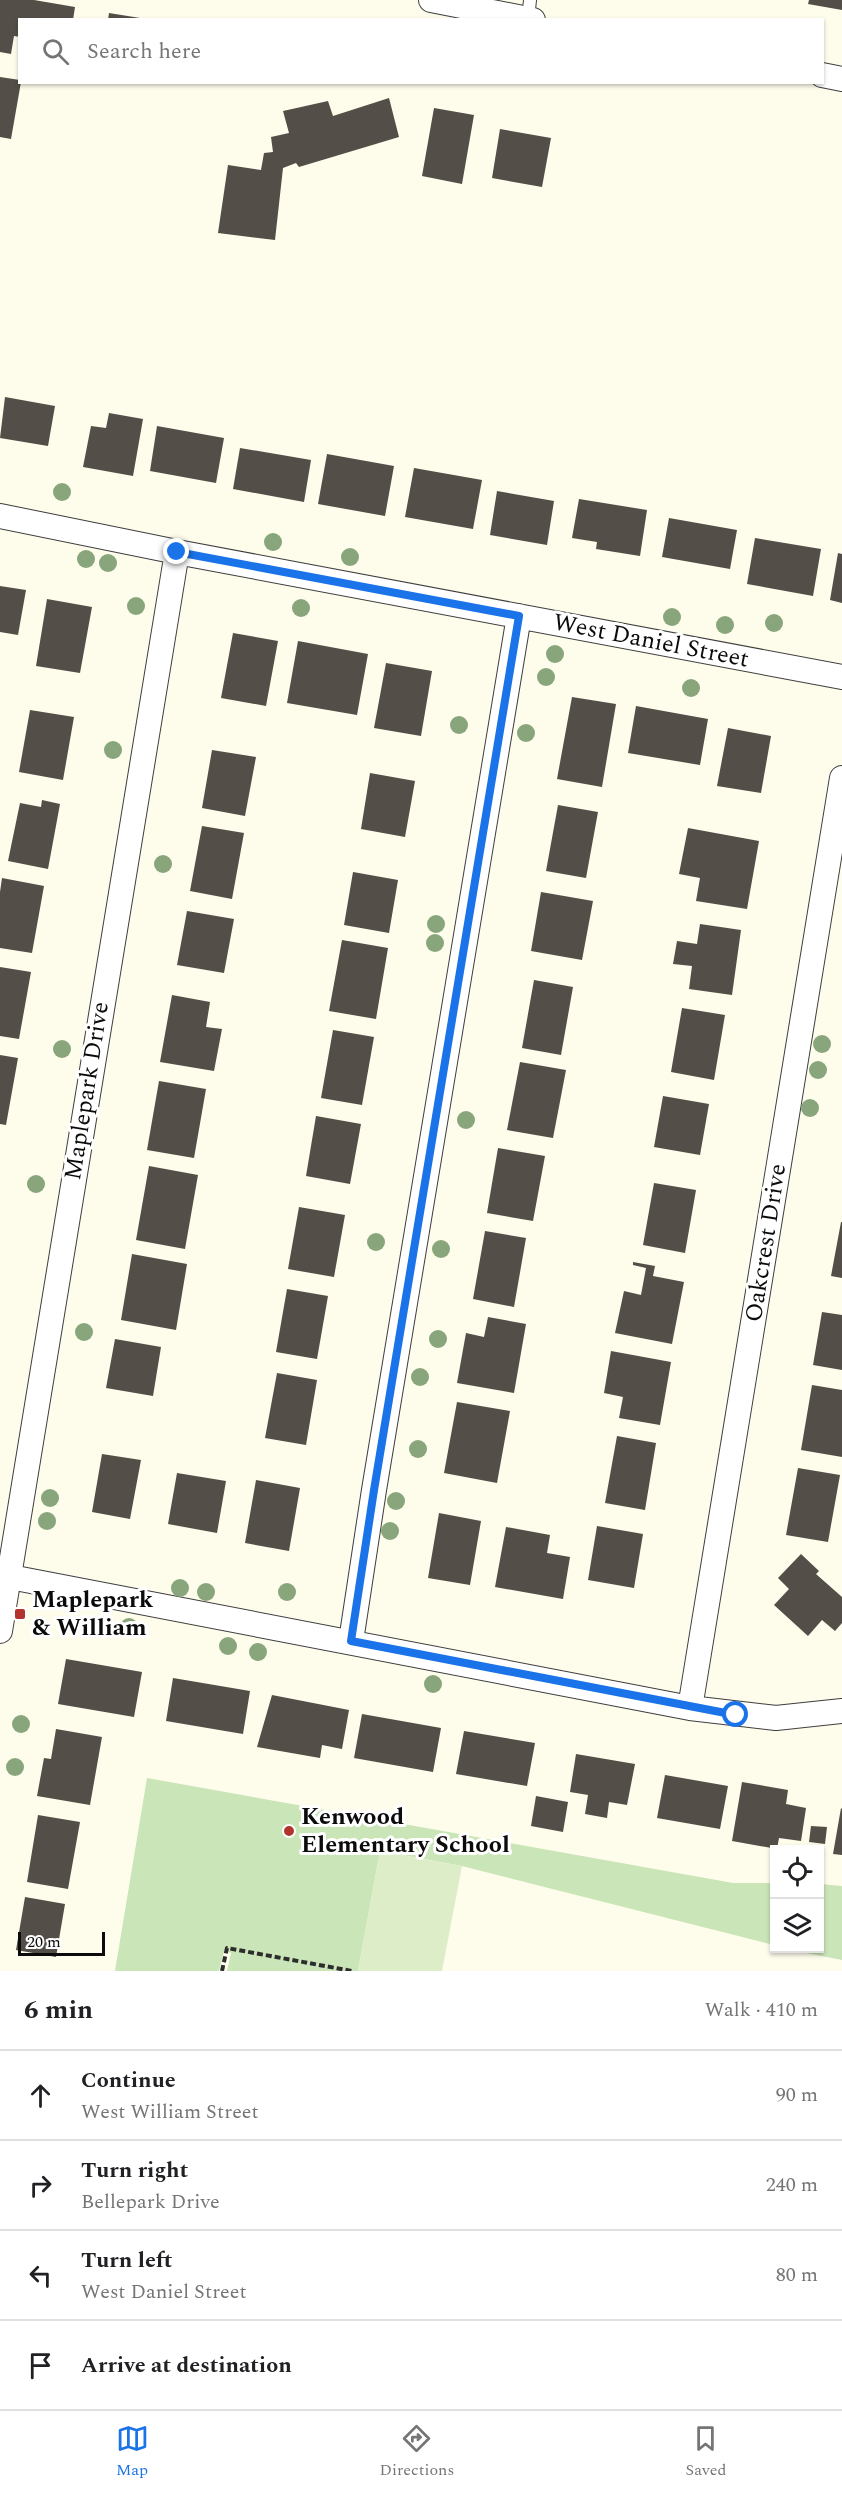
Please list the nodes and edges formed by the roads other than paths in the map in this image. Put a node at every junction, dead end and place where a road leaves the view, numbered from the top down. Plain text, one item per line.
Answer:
1 (431, 0) edge
2 (530, 13) edge
3 (824, 75) edge
4 (842, 79) edge
5 (0, 516) edge
6 (177, 552) junction
7 (519, 616) junction
8 (842, 677) edge
9 (842, 778) edge
10 (5, 1575) edge
11 (0, 1631) edge
12 (351, 1641) junction
13 (690, 1708) junction
14 (842, 1711) edge

1 - 2 street
3 - 4 street
5 - 6 street, West Daniel Street
6 - 7 street, West Daniel Street
6 - 10 street, Maplepark Drive
7 - 8 street, West Daniel Street
7 - 12 street
9 - 13 street, Oakcrest Drive
10 - 11 street, Maplepark Drive
10 - 12 street
12 - 13 street
13 - 14 street

